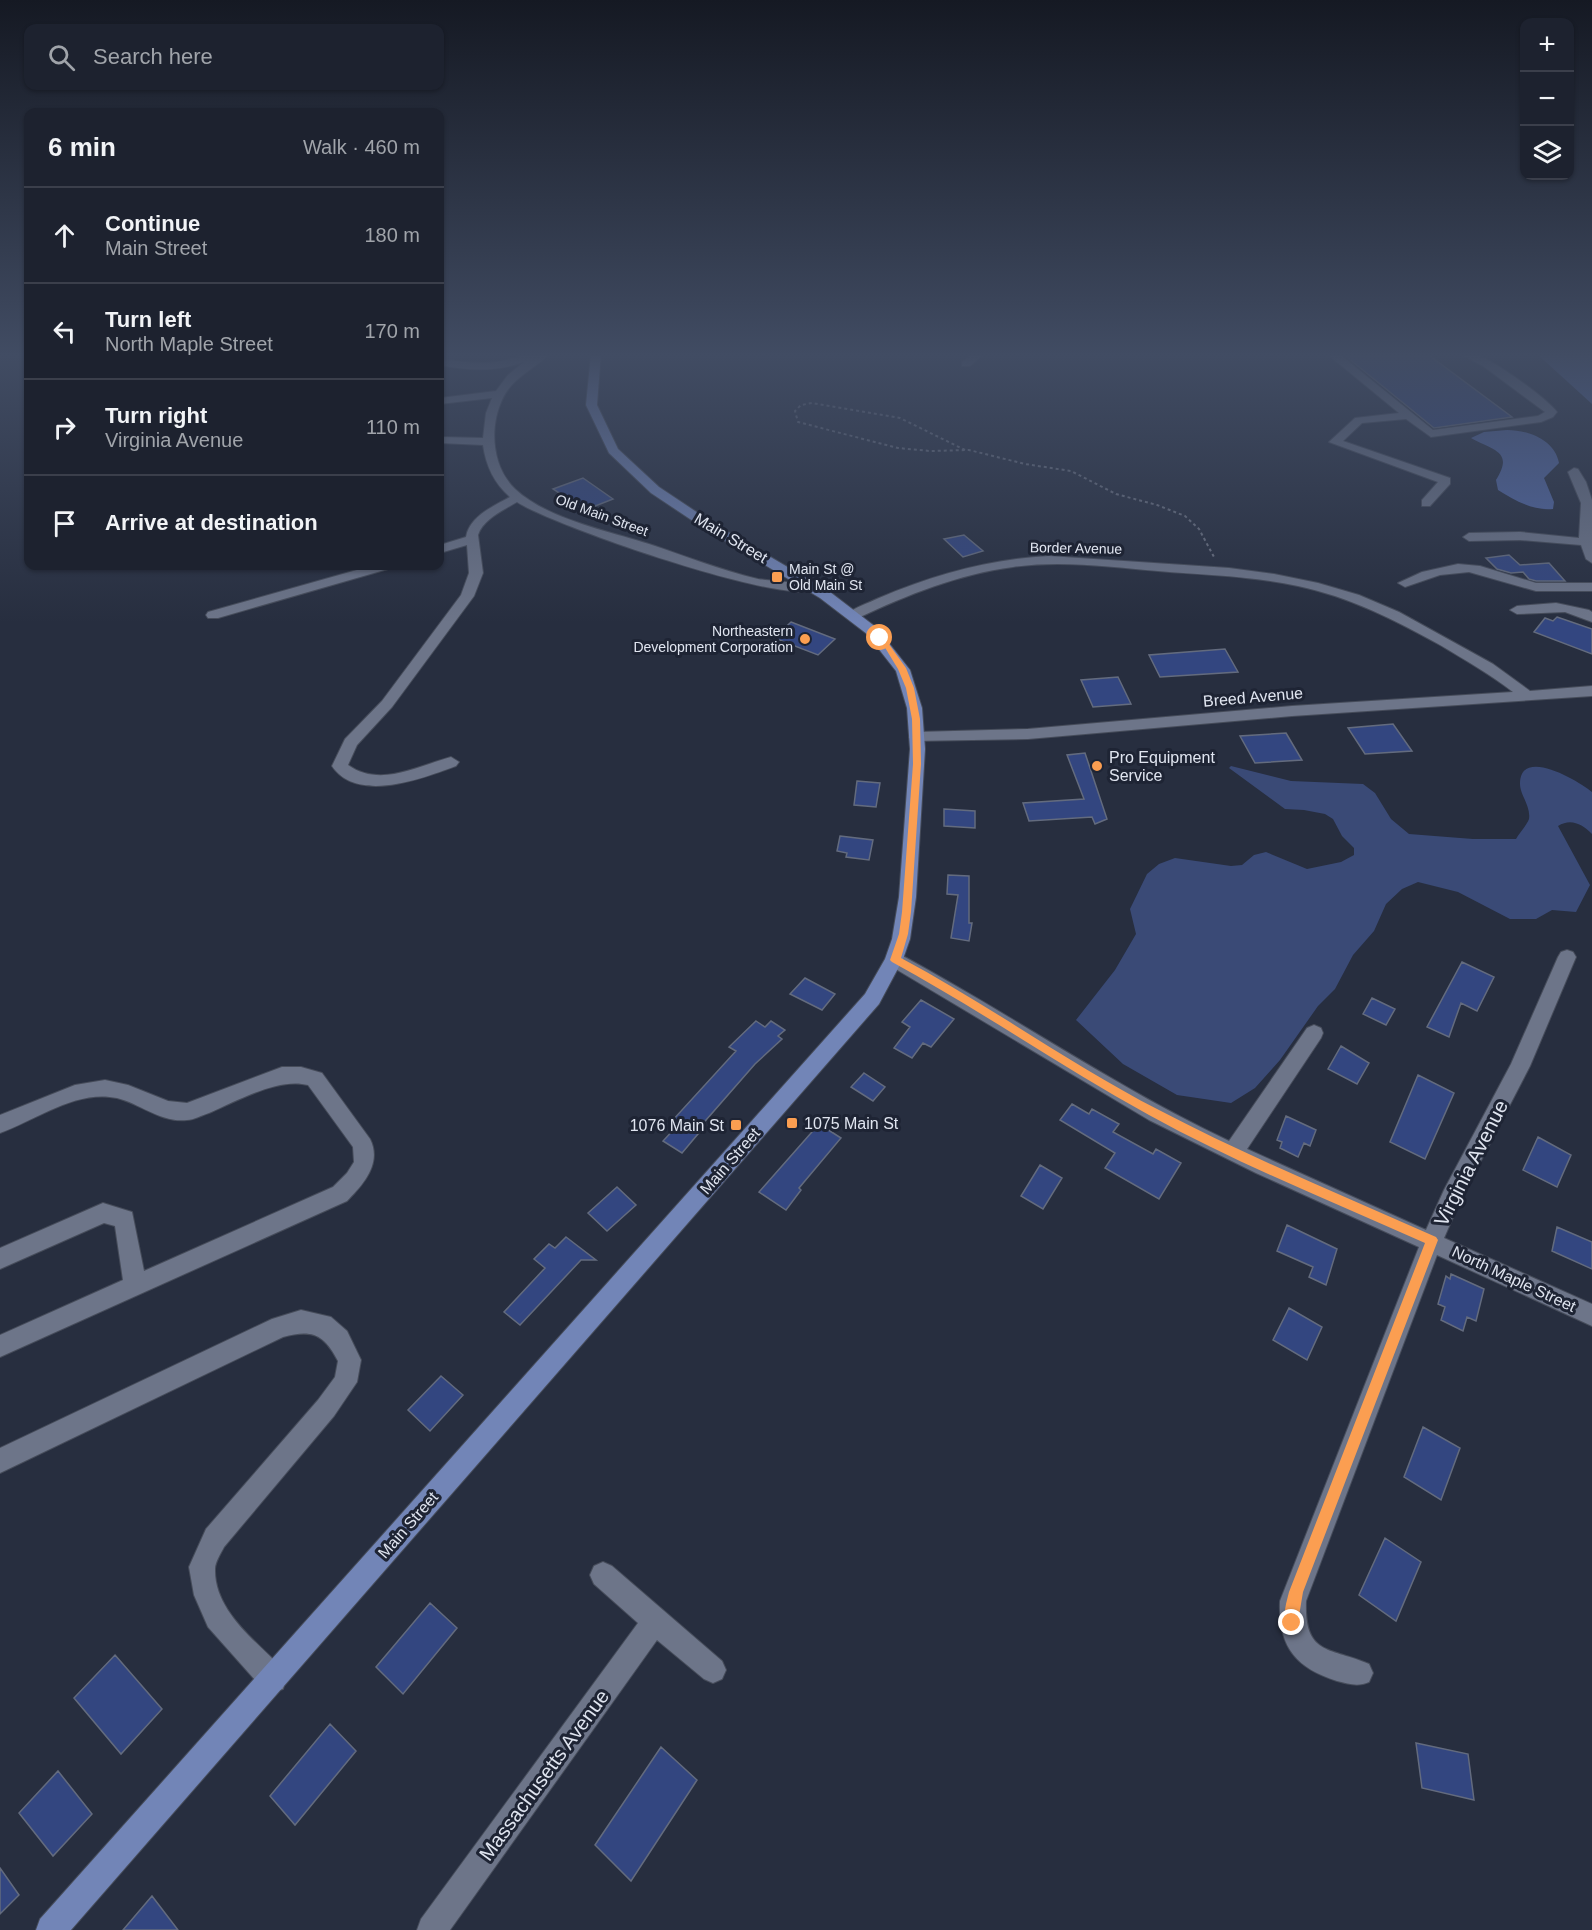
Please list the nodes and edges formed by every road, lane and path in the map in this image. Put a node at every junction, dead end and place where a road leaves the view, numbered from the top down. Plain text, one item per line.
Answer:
1 (488, 443) edge
2 (608, 443) edge
3 (882, 443) edge
4 (951, 443) edge
5 (1338, 443) edge
6 (965, 450) junction
7 (1574, 472) dead end
8 (518, 497) junction
9 (1426, 503) dead end
10 (1468, 537) dead end
11 (473, 539) junction
12 (1586, 542) junction
13 (444, 548) edge
14 (1592, 559) edge
15 (369, 570) edge
16 (1220, 572) junction
17 (1406, 583) dead end
18 (1592, 587) edge
19 (813, 588) junction
20 (1517, 610) dead end
21 (213, 615) dead end
22 (853, 615) junction
23 (1592, 618) edge
24 (1592, 691) edge
25 (1526, 695) junction
26 (917, 738) junction
27 (451, 762) dead end
28 (1567, 957) dead end
29 (895, 960) junction
30 (1314, 1033) dead end
31 (0, 1124) edge
32 (1233, 1152) junction
33 (1432, 1240) junction
34 (0, 1259) edge
35 (135, 1287) junction
36 (1592, 1315) edge
37 (0, 1346) edge
38 (0, 1461) edge
39 (603, 1575) dead end
40 (656, 1620) junction
41 (712, 1670) dead end
42 (1360, 1673) dead end
43 (273, 1679) junction
44 (51, 1930) edge
45 (432, 1930) edge

1 - 8 street, Old Main Street
2 - 19 main road, Main Street
3 - 6 path
4 - 6 path
5 - 9 street
6 - 16 path
7 - 12 street
8 - 11 street
8 - 19 street, Old Main Street
10 - 12 street
11 - 13 street
11 - 27 street
12 - 14 street
15 - 21 street
16 - 22 street, Border Avenue
16 - 25 street, Border Avenue
17 - 18 street
19 - 22 main road, Main Street
20 - 23 street
22 - 26 main road, Main Street
24 - 25 street, Breed Avenue
25 - 26 street, Breed Avenue
26 - 29 main road, Main Street
28 - 33 street, Virginia Avenue
29 - 32 street, North Maple Street
29 - 43 main road, Main Street
30 - 32 street
31 - 35 street
32 - 33 street, North Maple Street
33 - 36 street, North Maple Street
33 - 42 street, Virginia Avenue
34 - 35 street
35 - 37 street
38 - 43 street
39 - 40 street
40 - 41 street
40 - 45 street, Massachusetts Avenue
43 - 44 main road, Main Street

